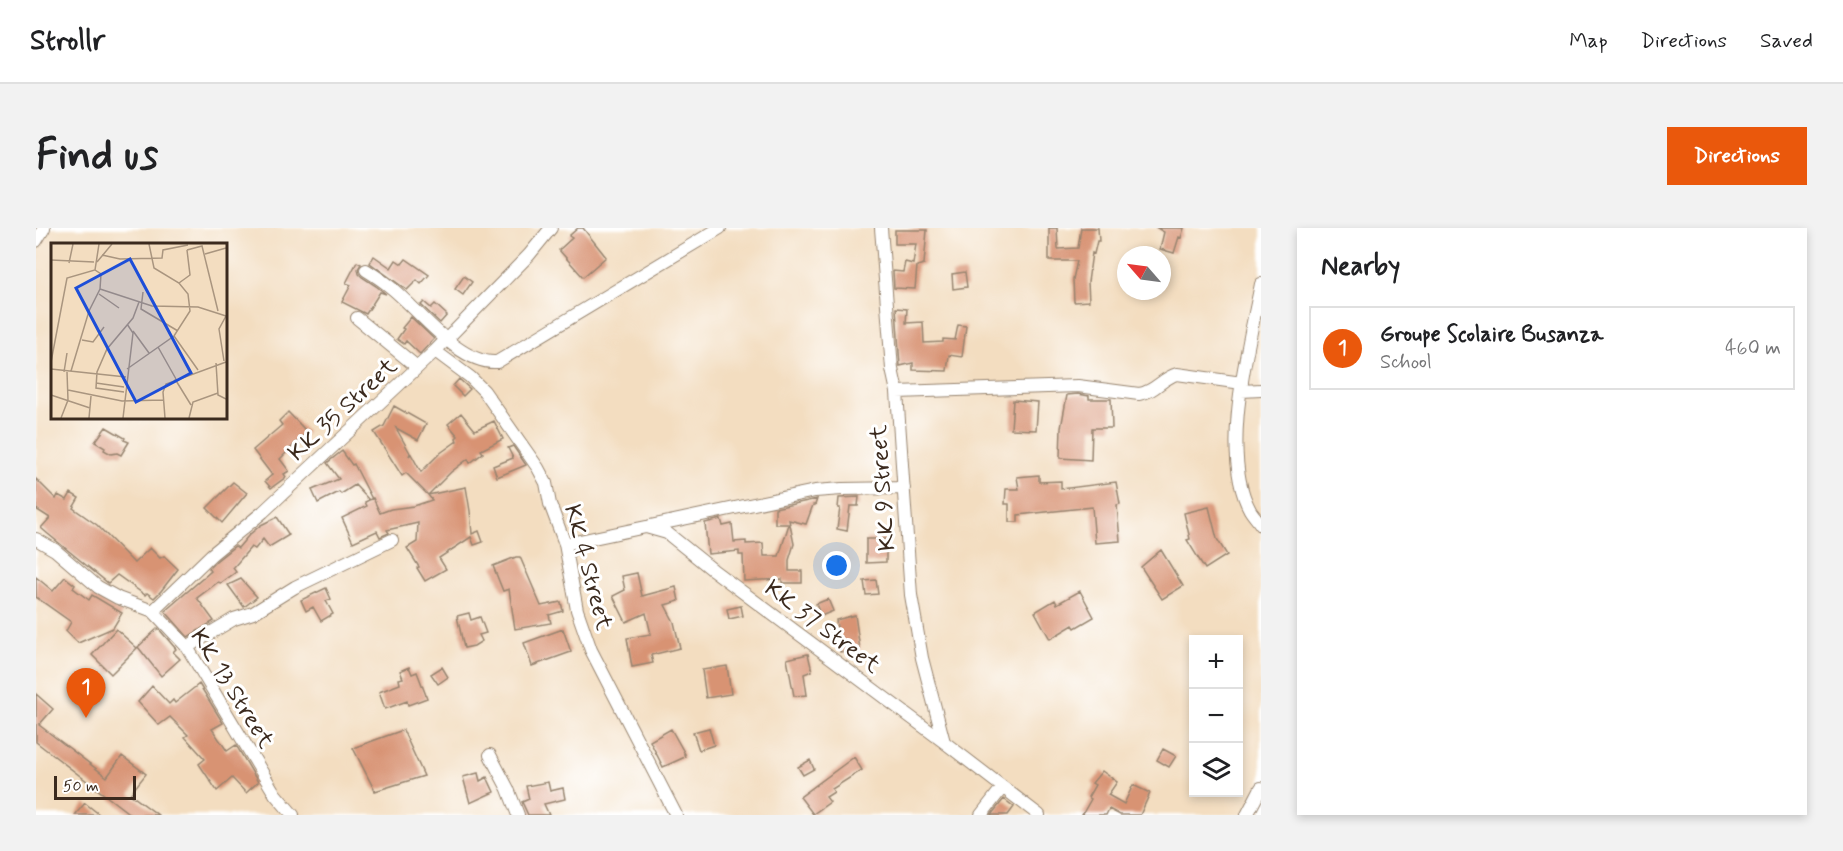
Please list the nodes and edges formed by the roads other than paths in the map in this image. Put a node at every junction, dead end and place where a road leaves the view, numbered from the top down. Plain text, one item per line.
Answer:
1 (44, 228) edge
2 (551, 228) edge
3 (720, 228) edge
4 (881, 228) edge
5 (36, 240) edge
6 (366, 270) dead end
7 (1261, 284) edge
8 (357, 318) dead end
9 (445, 340) junction
10 (435, 351) junction
11 (417, 367) junction
12 (1242, 387) junction
13 (1261, 390) edge
14 (897, 392) junction
15 (904, 488) junction
16 (1261, 525) edge
17 (646, 527) junction
18 (36, 539) edge
19 (392, 540) dead end
20 (565, 544) junction
21 (153, 611) junction
22 (187, 647) junction
23 (944, 741) junction
24 (490, 755) dead end
25 (1002, 788) junction
26 (1261, 788) edge
27 (293, 815) edge
28 (519, 815) edge
29 (676, 815) edge
30 (981, 815) edge
31 (1039, 815) edge
32 (1247, 815) edge

1 - 5 street
2 - 9 street, KK 35 Street
3 - 9 street
4 - 14 street, KK 9 Street
6 - 9 street
7 - 12 street
8 - 11 street
9 - 10 street, KK 35 Street
10 - 11 street, KK 35 Street
10 - 20 street, KK 4 Street
11 - 21 street, KK 35 Street
12 - 13 street
12 - 14 street
12 - 16 street
14 - 15 street, KK 9 Street
15 - 17 street
15 - 23 street, KK 9 Street
17 - 20 street
17 - 23 street, KK 37 Street
18 - 21 street, KK 13 Street
19 - 22 street
20 - 29 street, KK 4 Street
21 - 22 street, KK 13 Street
22 - 27 street, KK 13 Street
23 - 25 street, KK 37 Street
24 - 28 street
25 - 30 street
25 - 31 street, KK 37 Street
26 - 32 street

